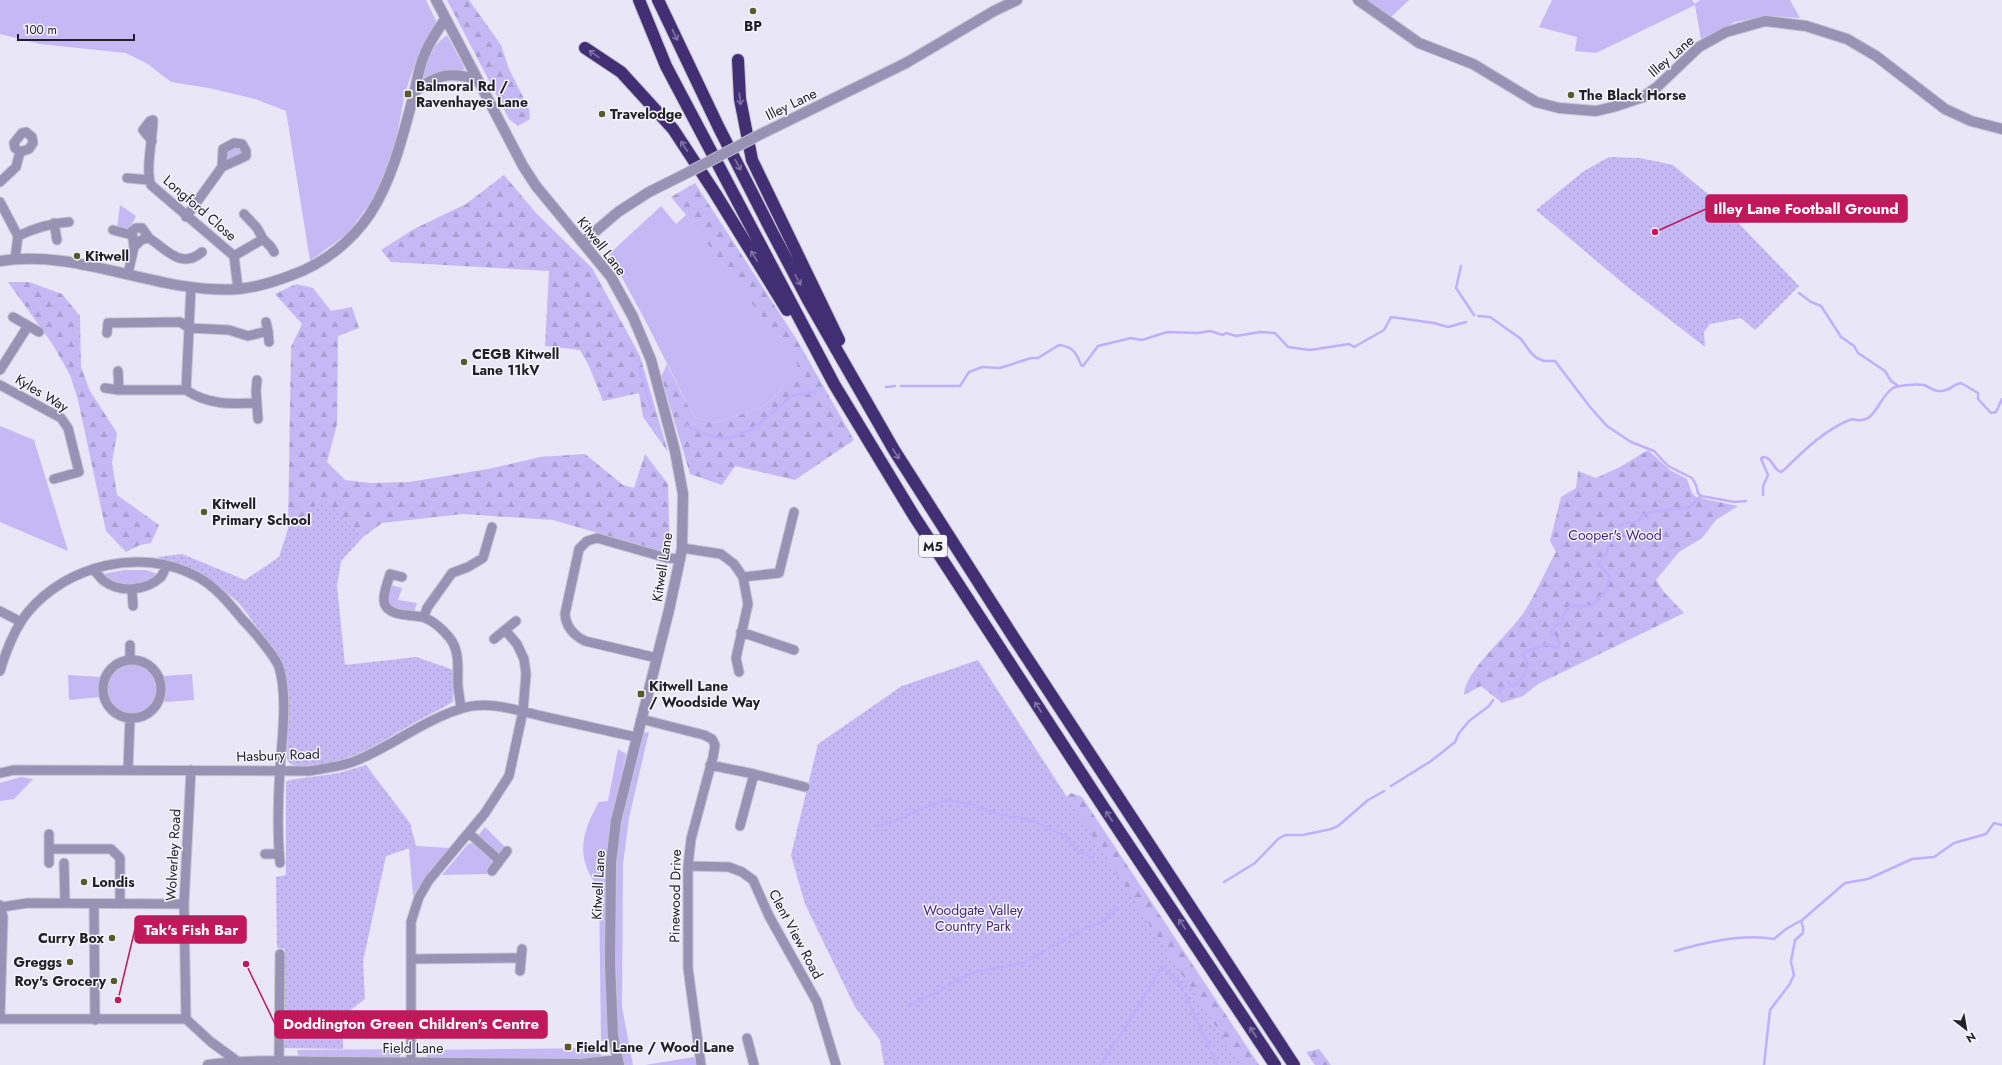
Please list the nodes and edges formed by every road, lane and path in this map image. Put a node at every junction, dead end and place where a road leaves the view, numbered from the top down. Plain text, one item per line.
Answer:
1 (436, 0) edge
2 (639, 0) edge
3 (658, 0) edge
4 (1018, 0) edge
5 (1358, 0) edge
6 (445, 19) junction
7 (585, 48) dead end
8 (738, 60) dead end
9 (476, 79) junction
10 (414, 92) junction
11 (2002, 129) edge
12 (152, 141) dead end
13 (20, 152) dead end
14 (222, 167) dead end
15 (127, 178) dead end
16 (149, 180) junction
17 (0, 182) edge
18 (0, 202) edge
19 (244, 214) dead end
20 (186, 217) junction
21 (69, 222) dead end
22 (54, 223) junction
23 (113, 230) dead end
24 (132, 235) junction
25 (18, 236) junction
26 (149, 238) junction
27 (57, 240) dead end
28 (263, 240) junction
29 (583, 242) junction
30 (134, 247) junction
31 (202, 252) dead end
32 (274, 252) dead end
33 (234, 256) junction
34 (15, 259) junction
35 (0, 261) edge
36 (128, 274) junction
37 (191, 287) junction
38 (238, 289) junction
39 (13, 317) dead end
40 (28, 326) junction
41 (189, 328) junction
42 (39, 332) dead end
43 (106, 333) dead end
44 (269, 342) dead end
45 (0, 370) edge
46 (118, 371) dead end
47 (257, 380) dead end
48 (834, 384) junction
49 (0, 385) edge
50 (105, 388) dead end
51 (119, 390) junction
52 (186, 390) junction
53 (256, 404) junction
54 (258, 419) dead end
55 (883, 430) junction
56 (54, 479) dead end
57 (794, 512) dead end
58 (492, 527) dead end
59 (682, 548) junction
60 (680, 558) junction
61 (166, 566) junction
62 (93, 570) junction
63 (402, 577) dead end
64 (743, 577) junction
65 (132, 589) junction
66 (133, 606) dead end
67 (0, 610) edge
68 (424, 617) junction
69 (516, 621) dead end
70 (21, 622) junction
71 (505, 630) junction
72 (741, 632) junction
73 (494, 638) dead end
74 (130, 645) dead end
75 (794, 650) dead end
76 (657, 658) junction
77 (130, 659) junction
78 (0, 671) edge
79 (739, 672) dead end
80 (461, 708) junction
81 (523, 711) junction
82 (130, 718) junction
83 (641, 719) junction
84 (636, 737) junction
85 (710, 765) junction
86 (128, 770) junction
87 (191, 770) junction
88 (280, 771) junction
89 (0, 773) edge
90 (754, 774) junction
91 (804, 787) dead end
92 (740, 826) dead end
93 (469, 833) junction
94 (49, 834) dead end
95 (50, 849) junction
96 (507, 851) dead end
97 (265, 854) dead end
98 (499, 860) junction
99 (49, 863) dead end
100 (64, 863) dead end
101 (688, 866) junction
102 (492, 871) dead end
103 (65, 904) junction
104 (94, 904) junction
105 (120, 904) junction
106 (184, 904) junction
107 (1, 906) edge
108 (280, 954) dead end
109 (411, 959) junction
110 (520, 971) dead end
111 (0, 1016) edge
112 (0, 1019) edge
113 (186, 1019) junction
114 (95, 1020) junction
115 (747, 1038) dead end
116 (279, 1060) junction
117 (411, 1062) junction
118 (237, 1063) edge
119 (619, 1063) edge
120 (331, 1064) edge
121 (581, 1064) edge
122 (208, 1065) edge
123 (701, 1065) edge
124 (752, 1065) edge
125 (836, 1065) edge
126 (1275, 1065) edge
127 (1294, 1065) edge

1 - 6 street, Kitwell Lane
2 - 48 highway, M5
3 -> 55 highway, M5
4 - 29 street, Illey Lane, bridge
5 - 11 street, Illey Lane
6 - 9 street, Kitwell Lane
6 - 10 street
48 -> 7 highway
8 -> 55 highway
9 - 10 street
9 - 29 street, Kitwell Lane
10 - 38 street
12 - 16 street, Longford Close
13 - 17 street
14 - 20 street
15 - 16 street, Longford Close
16 - 20 street, Longford Close
18 - 25 street
19 - 28 street, Longford Close
20 - 33 street, Longford Close
21 - 22 street
22 - 25 street
22 - 27 street
23 - 24 street
24 - 26 street
24 - 30 street
25 - 34 street
26 - 30 street
26 - 31 street
28 - 32 street, Longford Close
28 - 33 street, Longford Close
29 - 59 street, Kitwell Lane
30 - 36 street
33 - 38 street, Longford Close
34 - 35 street
34 - 36 street
36 - 37 street
37 - 38 street
37 - 41 street
39 - 40 street
40 - 42 street
40 - 45 street, Kyles Way
41 - 43 street
41 - 44 street
41 - 52 street
46 - 51 street
47 - 53 street
126 -> 48 highway, M5
49 - 56 street, Kyles Way
50 - 51 street
51 - 52 street
52 - 53 street
53 - 54 street
55 -> 127 highway, M5
57 - 64 street
58 - 68 street
59 - 60 street, Kitwell Lane
59 - 64 street
60 - 76 street, Kitwell Lane
60 - 76 street
61 - 62 street
61 - 65 street
61 - 88 street
62 - 65 street
62 - 70 street
63 - 68 street
64 - 72 street
65 - 66 street
67 - 70 street
68 - 80 street
69 - 71 street
70 - 78 street
71 - 73 street
71 - 81 street
72 - 75 street
72 - 79 street
74 - 77 street
76 - 83 street, Kitwell Lane
77 - 82 street
77 - 82 street
80 - 81 street, Hasbury Road
80 - 88 street, Hasbury Road
81 - 84 street, Hasbury Road
81 - 93 street
82 - 86 street
83 - 84 street, Kitwell Lane
83 - 85 street, Pinewood Drive
84 - 119 street, Kitwell Lane
85 - 90 street
85 - 101 street, Pinewood Drive
86 - 87 street, Hasbury Road
86 - 89 street, Hasbury Road
87 - 88 street, Hasbury Road
87 - 106 street, Wolverley Road
88 - 97 street
90 - 91 street
90 - 92 street
93 - 98 street
93 - 109 street
94 - 95 street
95 - 99 street
95 - 105 street
96 - 98 street
98 - 102 street
100 - 103 street
101 - 123 street, Pinewood Drive
101 - 125 street, Clent View Road
103 - 104 street
103 - 107 street
104 - 105 street
104 - 114 street
105 - 106 street
106 - 113 street, Wolverley Road
107 - 111 street
108 - 116 street
109 - 110 street
109 - 117 street
112 - 114 street
113 - 114 street
113 - 118 street
115 - 124 street
116 - 118 street, Field Lane
116 - 120 street, Field Lane
117 - 120 street, Field Lane
117 - 121 street, Field Lane
118 - 122 street, Field Lane
119 - 121 street, Field Lane

